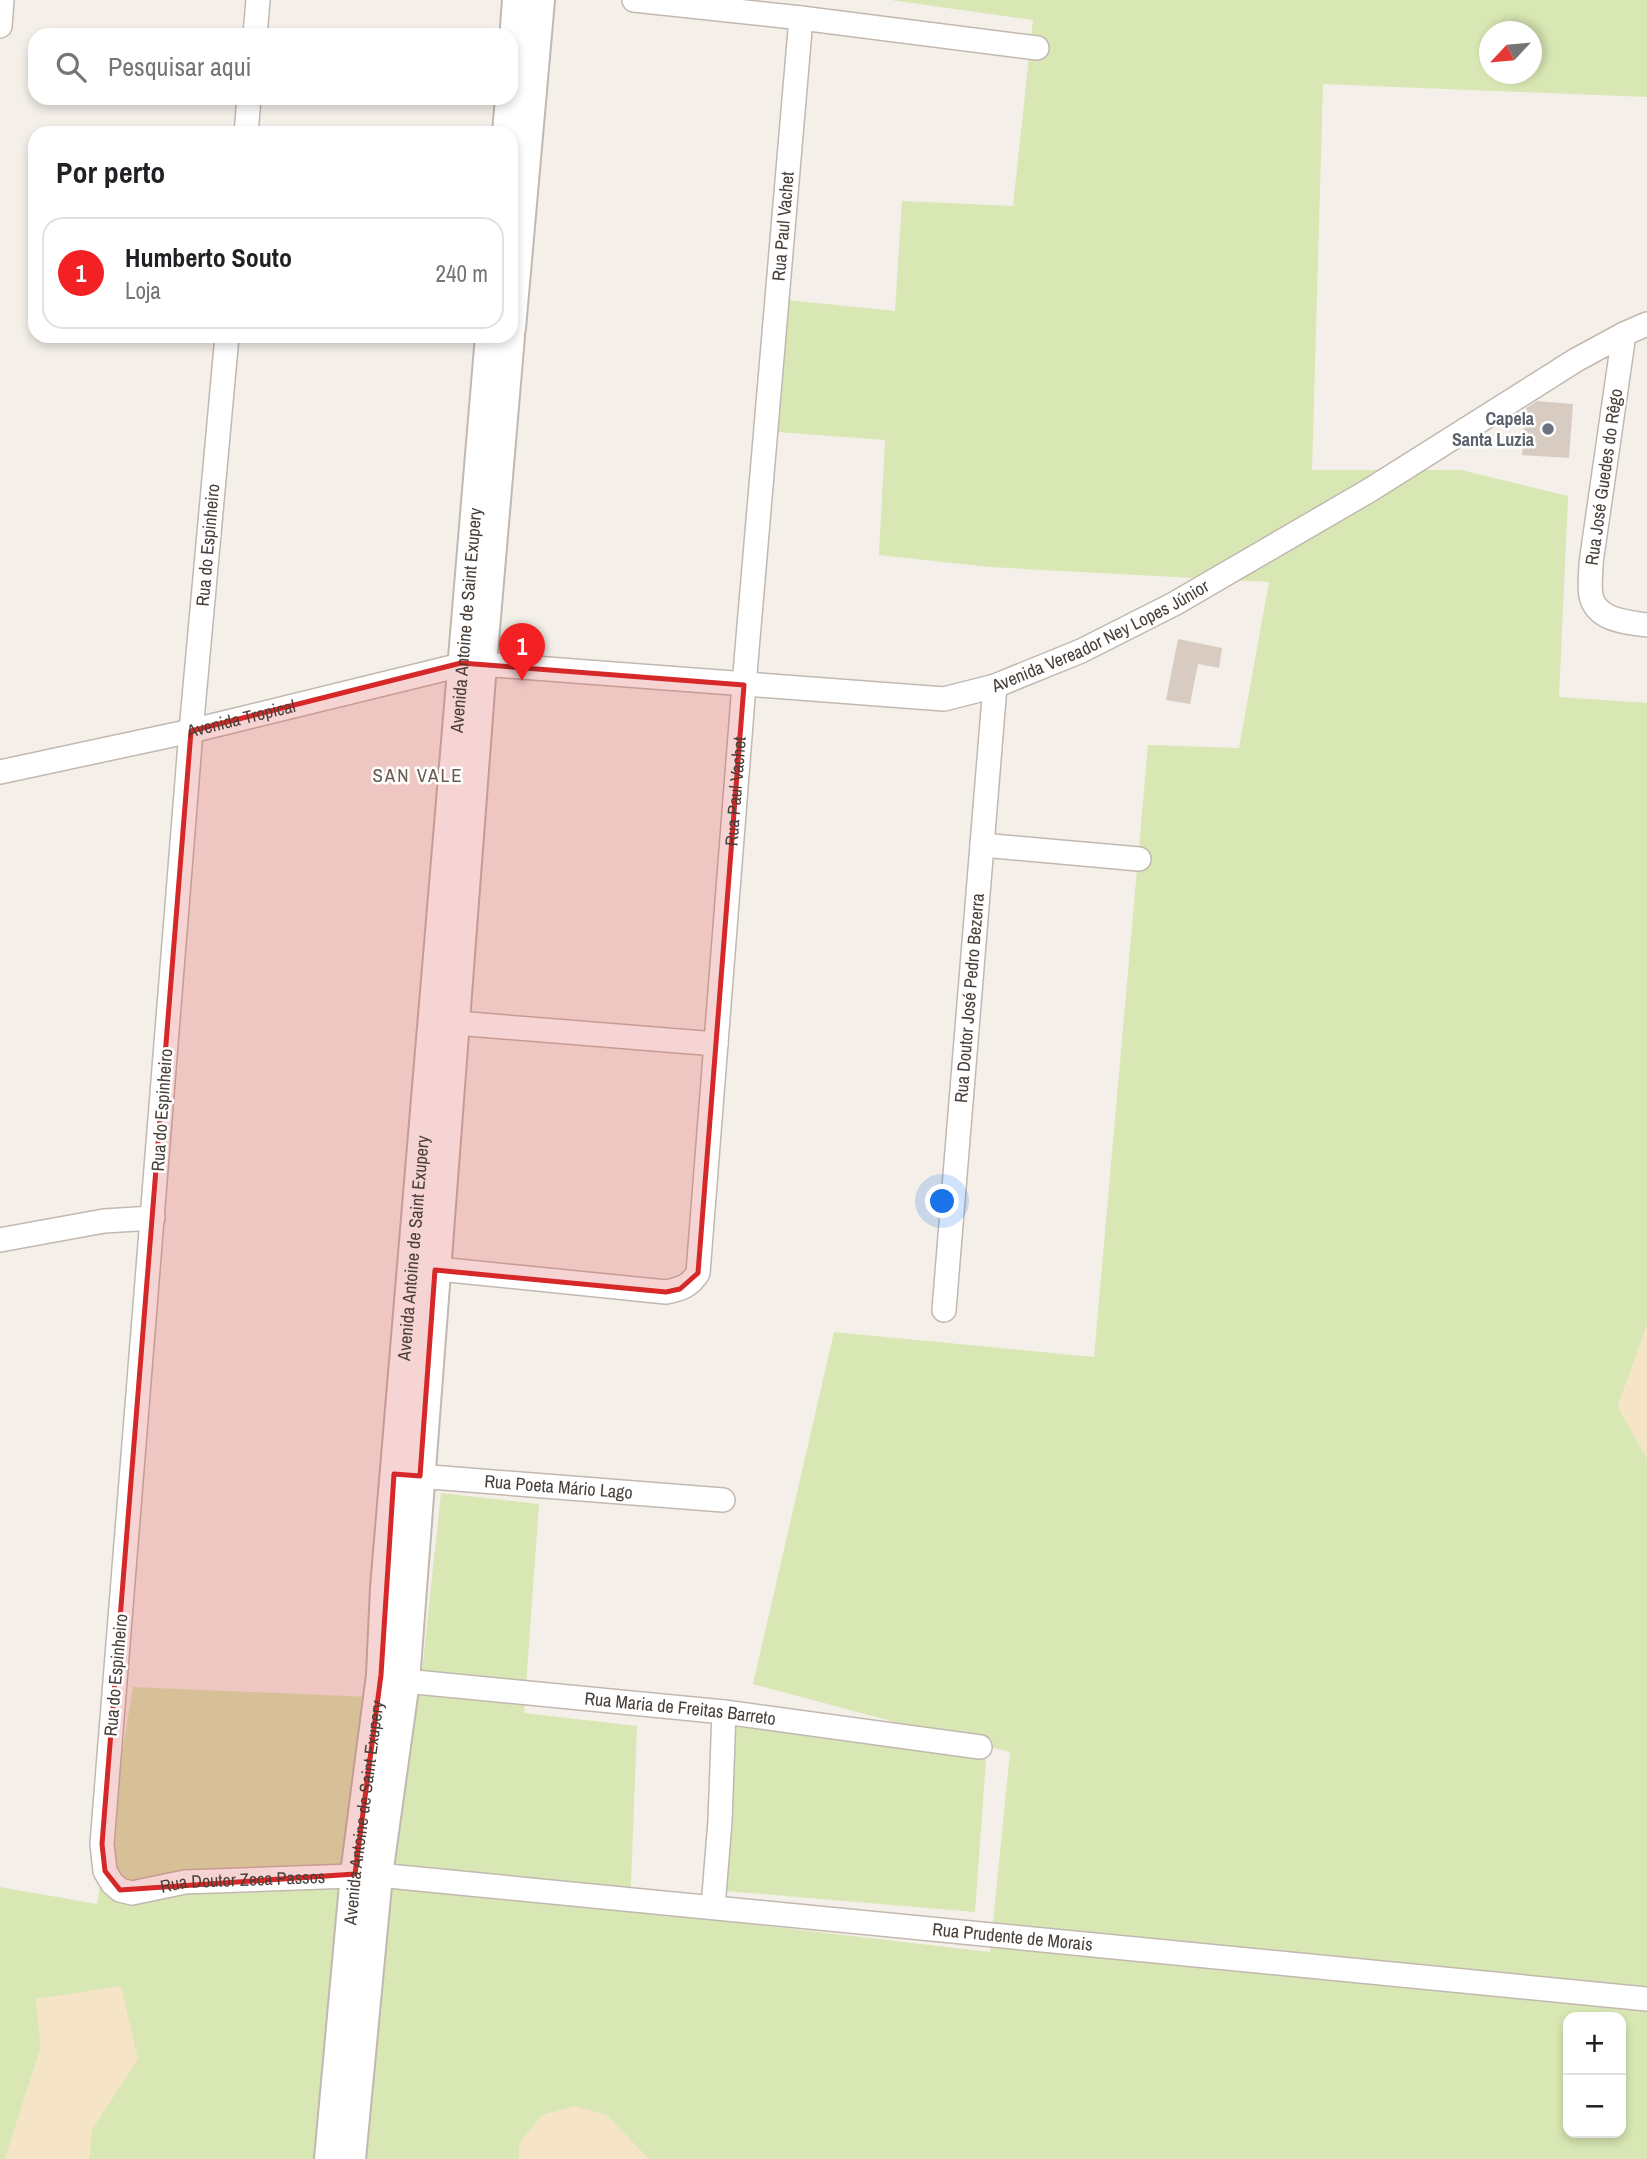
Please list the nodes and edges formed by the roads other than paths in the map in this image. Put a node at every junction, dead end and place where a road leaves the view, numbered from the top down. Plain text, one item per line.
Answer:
1 (2, 0) edge
2 (258, 0) edge
3 (517, 0) edge
4 (540, 0) edge
5 (634, 0) edge
6 (801, 18) junction
7 (0, 26) edge
8 (256, 28) edge
9 (515, 28) edge
10 (1037, 48) dead end
11 (248, 105) edge
12 (510, 105) edge
13 (247, 126) edge
14 (508, 126) edge
15 (518, 239) edge
16 (1647, 324) edge
17 (1624, 334) junction
18 (226, 343) edge
19 (490, 343) edge
20 (509, 343) edge
21 (491, 435) junction
22 (1647, 625) edge
23 (472, 664) junction
24 (744, 685) junction
25 (995, 686) junction
26 (191, 731) junction
27 (0, 772) edge
28 (982, 845) junction
29 (1139, 859) dead end
30 (456, 1023) junction
31 (716, 1044) junction
32 (153, 1218) junction
33 (0, 1240) edge
34 (424, 1268) junction
35 (944, 1310) dead end
36 (407, 1475) junction
37 (723, 1500) dead end
38 (393, 1678) junction
39 (724, 1712) junction
40 (979, 1747) dead end
41 (366, 1875) junction
42 (112, 1883) joint
43 (713, 1908) junction
44 (1647, 1999) edge
45 (329, 2159) edge
46 (351, 2159) edge

1 - 7 street
2 - 8 street
3 - 9 street
4 - 15 street
5 - 6 street
6 - 10 street
6 - 24 street, Rua Paul Vachet
11 - 13 street
12 - 14 street
16 - 17 street, Avenida Vereador Ney Lopes Júnior
17 - 22 street, Rua José Guedes do Rêgo
17 - 25 street, Avenida Vereador Ney Lopes Júnior
18 - 26 street, Rua do Espinheiro
19 - 21 street, Avenida Antoine de Saint Exupery
20 - 21 street, Avenida Antoine de Saint Exupery
21 - 23 street, Avenida Antoine de Saint Exupery
23 - 24 street, Avenida Vereador Ney Lopes Júnior
23 - 26 street, Avenida Tropical
23 - 30 street, Avenida Antoine de Saint Exupery
23 - 34 street, Avenida Antoine de Saint Exupery
24 - 25 street, Avenida Vereador Ney Lopes Júnior
24 - 31 street, Rua Paul Vachet
25 - 28 street, Rua Doutor José Pedro Bezerra
26 - 27 street, Avenida Tropical
26 - 32 street, Rua do Espinheiro
28 - 29 street
28 - 35 street, Rua Doutor José Pedro Bezerra
30 - 31 street
30 - 34 street, Avenida Antoine de Saint Exupery
31 - 34 street, Rua Paul Vachet
32 - 33 street
32 - 42 street, Rua do Espinheiro
34 - 36 street, Avenida Antoine de Saint Exupery
36 - 37 street, Rua Poeta Mário Lago
36 - 38 street, Avenida Antoine de Saint Exupery
38 - 39 street, Rua Maria de Freitas Barreto
38 - 41 street, Avenida Antoine de Saint Exupery
39 - 40 street, Rua Maria de Freitas Barreto
39 - 43 street
41 - 42 street, Rua Doutor Zeca Passos
41 - 43 street, Rua Prudente de Morais
41 - 45 street, Avenida Antoine de Saint Exupery
41 - 46 street, Avenida Antoine de Saint Exupery
43 - 44 street, Rua Prudente de Morais

